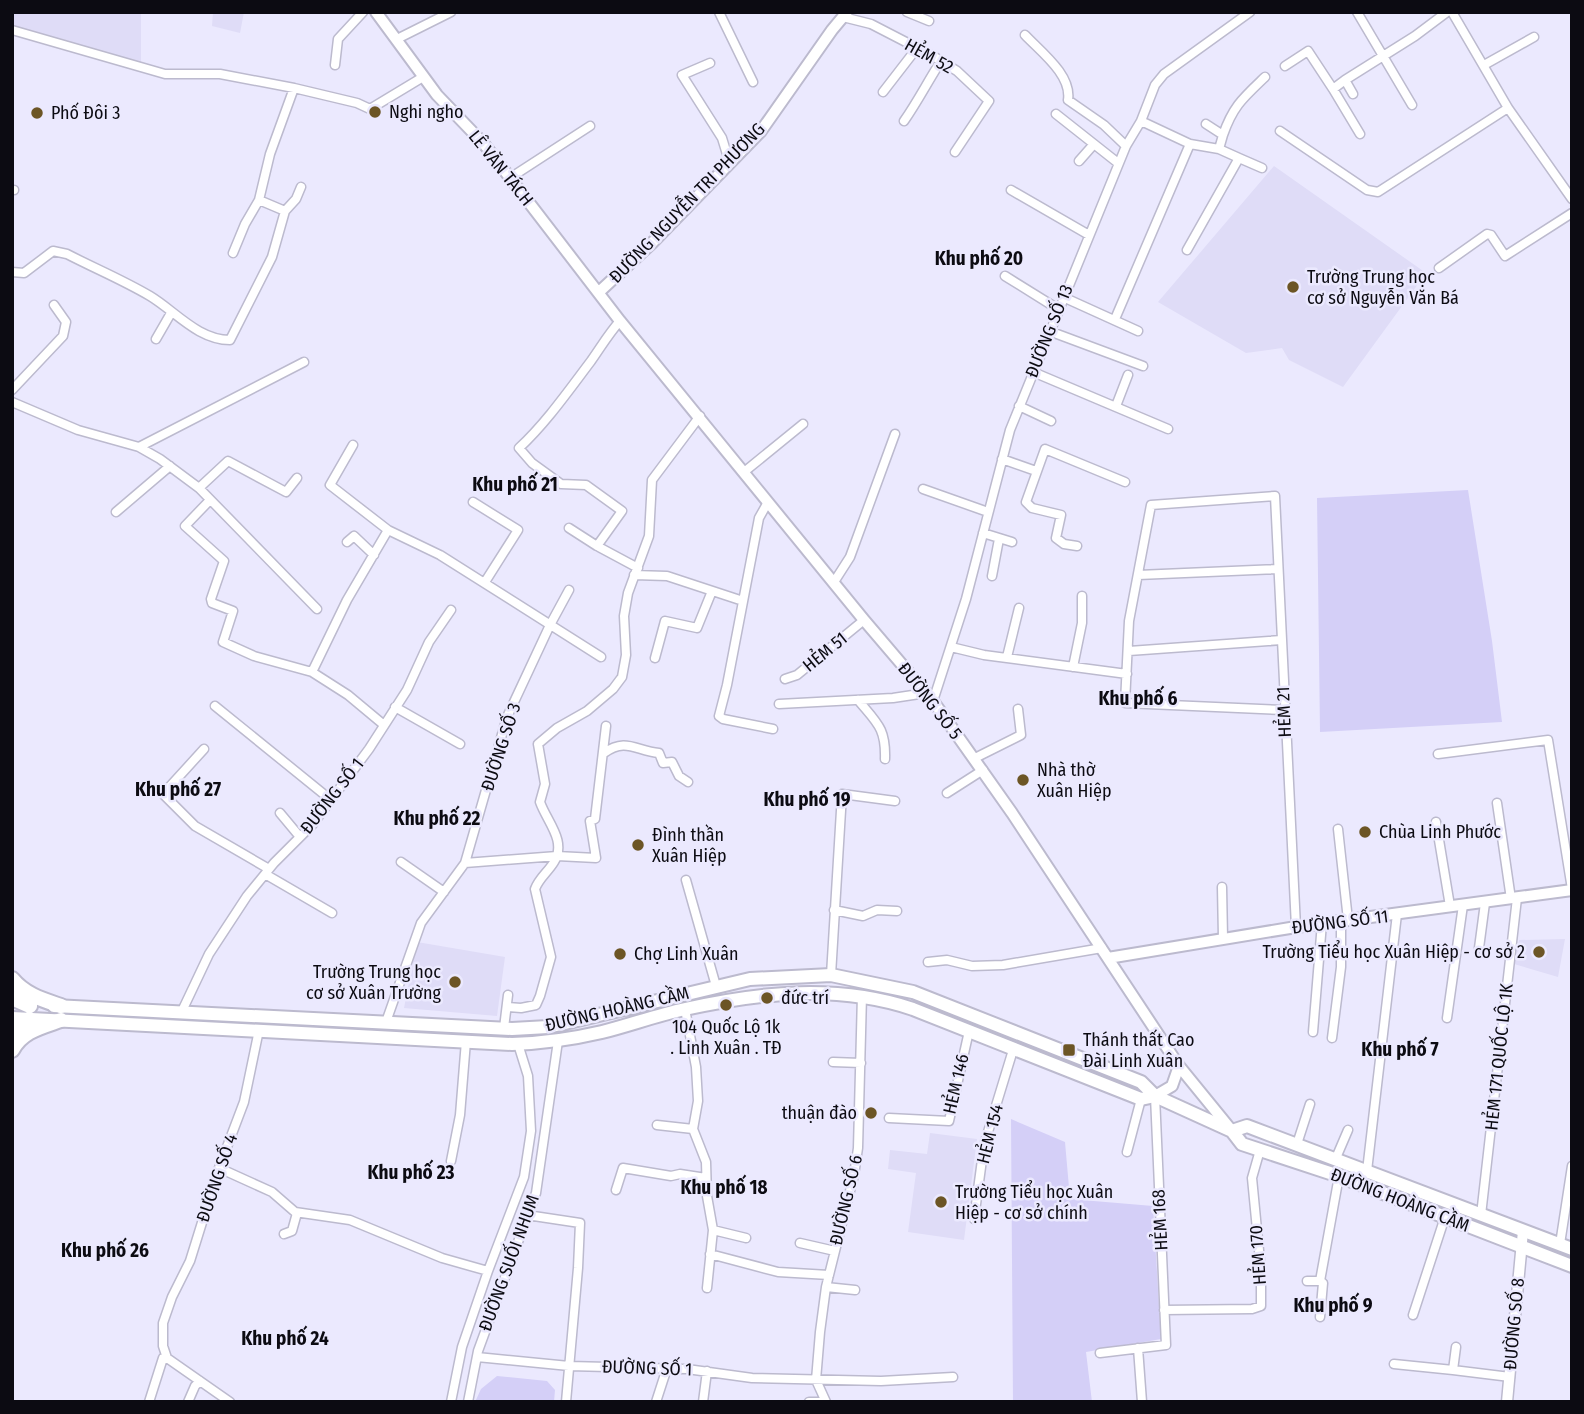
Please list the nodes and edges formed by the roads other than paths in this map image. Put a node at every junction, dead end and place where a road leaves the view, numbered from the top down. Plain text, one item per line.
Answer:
1 (363, 12) edge
2 (376, 12) edge
3 (451, 12) edge
4 (719, 12) edge
5 (907, 12) edge
6 (1250, 12) edge
7 (1357, 12) edge
8 (1450, 12) edge
9 (845, 15) edge
10 (929, 21) dead end
11 (12, 30) edge
12 (1025, 36) dead end
13 (1534, 37) dead end
14 (397, 39) junction
15 (917, 48) junction
16 (1383, 57) junction
17 (941, 61) junction
18 (710, 62) dead end
19 (335, 65) dead end
20 (1484, 65) junction
21 (1285, 66) dead end
22 (1265, 77) dead end
23 (423, 78) junction
24 (1345, 80) junction
25 (753, 82) dead end
26 (294, 88) junction
27 (1333, 89) junction
28 (883, 92) dead end
29 (1353, 94) dead end
30 (1412, 105) dead end
31 (1508, 108) junction
32 (1056, 114) dead end
33 (904, 121) dead end
34 (1141, 121) junction
35 (1206, 124) dead end
36 (590, 126) dead end
37 (1280, 131) dead end
38 (1360, 134) dead end
39 (1223, 135) junction
40 (1094, 144) junction
41 (1190, 144) junction
42 (1126, 146) junction
43 (1219, 149) junction
44 (954, 152) dead end
45 (1239, 158) junction
46 (1079, 161) dead end
47 (1118, 163) junction
48 (730, 164) junction
49 (1262, 168) dead end
50 (510, 177) junction
51 (301, 187) dead end
52 (1011, 190) dead end
53 (1572, 199) edge
54 (259, 200) junction
55 (285, 211) junction
56 (1572, 212) edge
57 (1089, 235) junction
58 (1187, 250) dead end
59 (233, 253) dead end
60 (1439, 268) dead end
61 (12, 272) edge
62 (1005, 276) dead end
63 (599, 292) junction
64 (1063, 297) junction
65 (54, 305) dead end
66 (1058, 309) junction
67 (171, 313) junction
68 (1115, 318) junction
69 (620, 321) junction
70 (1049, 331) junction
71 (1138, 331) dead end
72 (156, 339) dead end
73 (304, 362) dead end
74 (1143, 366) dead end
75 (1033, 372) junction
76 (1128, 375) dead end
77 (12, 390) edge
78 (12, 402) edge
79 (1019, 406) junction
80 (1116, 406) junction
81 (700, 416) junction
82 (1051, 421) dead end
83 (803, 424) dead end
84 (1168, 429) dead end
85 (895, 434) dead end
86 (353, 445) dead end
87 (139, 447) junction
88 (1002, 459) junction
89 (170, 466) junction
90 (1036, 471) junction
91 (744, 472) junction
92 (297, 478) dead end
93 (1125, 482) dead end
94 (199, 488) junction
95 (923, 489) dead end
96 (210, 500) junction
97 (473, 502) dead end
98 (768, 502) junction
99 (116, 512) dead end
100 (988, 512) junction
101 (569, 528) dead end
102 (388, 530) junction
103 (983, 533) junction
104 (999, 538) junction
105 (347, 542) dead end
106 (1012, 542) dead end
107 (597, 546) junction
108 (1077, 546) dead end
109 (374, 555) junction
110 (1278, 569) junction
111 (636, 571) junction
112 (1138, 575) junction
113 (992, 576) dead end
114 (485, 582) junction
115 (834, 582) junction
116 (569, 590) dead end
117 (712, 591) junction
118 (1082, 596) dead end
119 (743, 601) junction
120 (1018, 608) dead end
121 (317, 609) dead end
122 (451, 610) dead end
123 (864, 620) junction
124 (550, 625) junction
125 (1282, 640) junction
126 (951, 648) junction
127 (1129, 651) junction
128 (601, 657) dead end
129 (1007, 657) junction
130 (655, 658) dead end
131 (1073, 667) junction
132 (312, 672) junction
133 (1127, 674) junction
134 (785, 679) dead end
135 (930, 697) junction
136 (858, 700) junction
137 (779, 704) dead end
138 (215, 706) dead end
139 (395, 707) junction
140 (1018, 709) dead end
141 (1283, 710) junction
142 (384, 725) junction
143 (606, 726) dead end
144 (774, 729) dead end
145 (460, 744) dead end
146 (204, 749) dead end
147 (604, 753) junction
148 (1438, 754) dead end
149 (975, 758) junction
150 (885, 759) dead end
151 (983, 770) junction
152 (688, 782) dead end
153 (947, 793) dead end
154 (331, 800) junction
155 (895, 801) dead end
156 (1497, 803) dead end
157 (280, 813) dead end
158 (1436, 821) dead end
159 (1338, 829) dead end
160 (300, 837) junction
161 (557, 856) junction
162 (401, 862) dead end
163 (465, 863) junction
164 (267, 871) junction
165 (686, 880) dead end
166 (1222, 887) dead end
167 (1572, 890) edge
168 (444, 892) junction
169 (1514, 899) junction
170 (1485, 902) junction
171 (1463, 905) junction
172 (1450, 906) junction
173 (834, 909) junction
174 (897, 911) dead end
175 (332, 913) dead end
176 (1397, 914) junction
177 (1345, 920) junction
178 (1322, 923) junction
179 (1296, 927) junction
180 (1223, 938) junction
181 (1479, 948) dead end
182 (1105, 953) junction
183 (928, 962) dead end
184 (831, 975) junction
185 (12, 979) edge
186 (716, 986) junction
187 (508, 995) dead end
188 (862, 995) junction
189 (12, 998) edge
190 (12, 1005) edge
191 (507, 1007) junction
192 (685, 1009) junction
193 (181, 1011) junction
194 (29, 1012) junction
195 (61, 1013) junction
196 (12, 1018) edge
197 (1447, 1018) dead end
198 (386, 1022) junction
199 (505, 1028) junction
200 (260, 1030) junction
201 (969, 1031) junction
202 (1313, 1032) dead end
203 (12, 1035) edge
204 (1332, 1038) dead end
205 (466, 1041) junction
206 (558, 1041) junction
207 (518, 1044) junction
208 (12, 1050) edge
209 (1013, 1050) junction
210 (833, 1062) dead end
211 (861, 1063) junction
212 (1179, 1066) junction
213 (1155, 1096) junction
214 (1141, 1099) junction
215 (1310, 1104) dead end
216 (889, 1118) dead end
217 (657, 1125) dead end
218 (692, 1129) junction
219 (1348, 1130) dead end
220 (1232, 1131) junction
221 (1297, 1144) junction
222 (1260, 1150) junction
223 (1127, 1152) dead end
224 (1336, 1158) junction
225 (451, 1161) dead end
226 (1572, 1166) edge
227 (219, 1167) junction
228 (1367, 1171) junction
229 (1339, 1176) junction
230 (706, 1178) junction
231 (616, 1190) dead end
232 (297, 1213) junction
233 (527, 1215) junction
234 (1481, 1215) junction
235 (1445, 1217) junction
236 (974, 1219) dead end
237 (713, 1230) junction
238 (1523, 1231) junction
239 (284, 1234) dead end
240 (746, 1238) dead end
241 (800, 1243) dead end
242 (1521, 1246) junction
243 (1566, 1247) edge
244 (835, 1251) junction
245 (710, 1254) junction
246 (1572, 1266) edge
247 (488, 1271) junction
248 (829, 1275) junction
249 (1307, 1281) dead end
250 (1320, 1281) junction
251 (826, 1287) junction
252 (707, 1288) dead end
253 (855, 1290) dead end
254 (1164, 1310) junction
255 (1413, 1315) dead end
256 (1321, 1317) dead end
257 (1456, 1347) dead end
258 (1138, 1349) junction
259 (1100, 1353) dead end
260 (477, 1357) junction
261 (167, 1358) junction
262 (1394, 1364) dead end
263 (569, 1366) junction
264 (667, 1368) junction
265 (1452, 1370) junction
266 (707, 1371) junction
267 (953, 1377) dead end
268 (1510, 1377) junction
269 (816, 1380) junction
270 (200, 1381) junction
271 (149, 1402) edge
272 (188, 1402) edge
273 (230, 1402) edge
274 (451, 1402) edge
275 (468, 1402) edge
276 (566, 1402) edge
277 (656, 1402) edge
278 (703, 1402) edge
279 (809, 1402) edge
280 (824, 1402) edge
281 (1142, 1402) edge
282 (1507, 1402) edge

1 - 19 street
2 - 14 main road, LÊ VĂN TÁCH
3 - 14 street
4 - 25 street
5 - 10 street
6 - 34 street, ĐƯỜNG SỐ 13
7 - 16 street
8 - 16 street
8 - 20 street
9 - 15 street, HẺM 52
9 - 48 main road, ĐƯỜNG NGUYỄN TRI PHƯƠNG
11 - 26 street
12 - 42 street
13 - 20 street
14 - 23 main road, LÊ VĂN TÁCH
15 - 17 street, HẺM 52
15 - 28 street
16 - 24 street
16 - 30 street
17 - 33 street
17 - 44 street, HẺM 52
18 - 48 street
20 - 31 street
21 - 27 street
22 - 39 street
23 - 26 street
23 - 50 main road, LÊ VĂN TÁCH
24 - 27 street
24 - 29 street
26 - 54 street
27 - 38 street
31 - 37 street
31 - 53 street
32 - 40 street
34 - 41 street
34 - 42 street, ĐƯỜNG SỐ 13
35 - 39 street
36 - 50 street
39 - 43 street
40 - 46 street
40 - 47 street
41 - 43 street
41 - 68 street
42 - 47 street, ĐƯỜNG SỐ 13
43 - 45 street
45 - 49 street
45 - 58 street
47 - 57 street, ĐƯỜNG SỐ 13
48 - 63 main road, ĐƯỜNG NGUYỄN TRI PHƯƠNG
50 - 63 main road, LÊ VĂN TÁCH
51 - 55 street
52 - 57 street
54 - 55 street
54 - 59 street
55 - 67 street
56 - 60 street
57 - 64 street, ĐƯỜNG SỐ 13
61 - 67 street
62 - 66 street
63 - 69 main road, ĐƯỜNG SỐ 5
64 - 66 street, ĐƯỜNG SỐ 13
64 - 68 street
65 - 77 street
66 - 70 street, ĐƯỜNG SỐ 13
67 - 72 street
68 - 71 street
69 - 81 main road, ĐƯỜNG SỐ 5
69 - 107 street
70 - 74 street
70 - 75 street, ĐƯỜNG SỐ 13
73 - 87 street
75 - 79 street, ĐƯỜNG SỐ 13
75 - 80 street
76 - 80 street
78 - 87 street
79 - 82 street
79 - 88 street, ĐƯỜNG SỐ 13
80 - 84 street
81 - 91 main road, ĐƯỜNG SỐ 5
81 - 111 street
83 - 91 street
85 - 115 street
86 - 102 street
87 - 89 street
88 - 90 street
88 - 100 street, ĐƯỜNG SỐ 13
89 - 94 street
89 - 99 street
90 - 93 street
90 - 108 street
91 - 98 main road, ĐƯỜNG SỐ 5
92 - 94 street
94 - 96 street
95 - 100 street
96 - 121 street
96 - 132 street
97 - 114 street
98 - 115 main road, ĐƯỜNG SỐ 5
98 - 119 street
100 - 103 street, ĐƯỜNG SỐ 13
101 - 107 street
102 - 109 street
102 - 114 street
103 - 104 street
103 - 126 street, ĐƯỜNG SỐ 13
104 - 106 street
104 - 113 street
105 - 109 street
107 - 111 street
109 - 132 street
110 - 112 street
110 - 112 street, HẺM 21
110 - 125 street, HẺM 21
111 - 117 street
111 - 161 street
112 - 127 street
114 - 124 street
115 - 123 main road, ĐƯỜNG SỐ 5
116 - 124 street, ĐƯỜNG SỐ 3
117 - 119 street
117 - 130 street
118 - 131 street
119 - 144 street
120 - 129 street
122 - 139 street, ĐƯỜNG SỐ 1
123 - 134 street, HẺM 51
123 - 135 main road, ĐƯỜNG SỐ 5
124 - 128 street
124 - 163 street, ĐƯỜNG SỐ 3
125 - 127 street
125 - 141 street, HẺM 21
126 - 129 street
126 - 135 street, ĐƯỜNG SỐ 13
127 - 133 street
129 - 131 street
131 - 133 street
132 - 142 street
133 - 141 street
135 - 136 street
135 - 149 main road, ĐƯỜNG SỐ 5
136 - 137 street
136 - 150 street
138 - 154 street
139 - 142 street, ĐƯỜNG SỐ 1
139 - 145 street
140 - 149 street
141 - 179 street, HẺM 21
142 - 154 street, ĐƯỜNG SỐ 1
143 - 147 street
146 - 164 street
147 - 152 street
147 - 161 street
148 - 167 street
149 - 151 main road, ĐƯỜNG SỐ 5
151 - 153 street
151 - 182 main road, ĐƯỜNG SỐ 5
154 - 160 street, ĐƯỜNG SỐ 1
155 - 173 street
156 - 169 street, HẺM 171 QUỐC LỘ 1K
157 - 160 street
158 - 172 street
159 - 177 street
160 - 164 street, ĐƯỜNG SỐ 1
161 - 163 street
161 - 191 street
162 - 168 street
163 - 168 street, ĐƯỜNG SỐ 3
164 - 175 street
164 - 193 street, ĐƯỜNG SỐ 1
165 - 186 street
166 - 180 street
167 - 169 main road, ĐƯỜNG SỐ 11
168 - 198 street, ĐƯỜNG SỐ 3
169 - 170 main road, ĐƯỜNG SỐ 11
169 - 234 street, HẺM 171 QUỐC LỘ 1K
170 - 171 main road, ĐƯỜNG SỐ 11
170 - 181 street
171 - 172 main road, ĐƯỜNG SỐ 11
171 - 197 street
172 - 176 main road, ĐƯỜNG SỐ 11
173 - 174 street
173 - 184 street
176 - 177 main road, ĐƯỜNG SỐ 11
176 - 228 street
177 - 178 main road, ĐƯỜNG SỐ 11
177 - 204 street
178 - 179 main road, ĐƯỜNG SỐ 11
178 - 202 street
179 - 180 main road, ĐƯỜNG SỐ 11
180 - 182 main road, ĐƯỜNG SỐ 11
182 - 183 street
182 - 212 main road, ĐƯỜNG SỐ 5
184 - 186 main road, ĐƯỜNG HOÀNG CẦM
184 - 213 main road, ĐƯỜNG HOÀNG CẦM
185 - 195 highway
186 - 199 main road, ĐƯỜNG HOÀNG CẦM
187 - 191 street
188 - 192 main road, ĐƯỜNG HOÀNG CẦM
188 - 201 main road, ĐƯỜNG HOÀNG CẦM
188 - 211 street, ĐƯỜNG SỐ 6
189 - 194 highway
190 - 194 main road, ĐƯỜNG HOÀNG CẦM
191 - 199 street
192 - 206 main road, ĐƯỜNG HOÀNG CẦM
192 - 218 street
193 - 195 main road, ĐƯỜNG HOÀNG CẦM
193 - 198 main road, ĐƯỜNG HOÀNG CẦM
194 - 195 main road, ĐƯỜNG HOÀNG CẦM
194 - 196 main road, ĐƯỜNG HOÀNG CẦM
194 - 203 highway
195 - 200 main road, ĐƯỜNG HOÀNG CẦM
195 - 208 highway
198 - 199 main road, ĐƯỜNG HOÀNG CẦM
200 - 205 main road, ĐƯỜNG HOÀNG CẦM
200 - 227 street, ĐƯỜNG SỐ 4
201 - 209 main road, ĐƯỜNG HOÀNG CẦM
201 - 216 street, HẺM 146
205 - 207 main road, ĐƯỜNG HOÀNG CẦM
205 - 225 street
206 - 207 main road, ĐƯỜNG HOÀNG CẦM
206 - 233 street, ĐƯỜNG SUỐI NHUM
207 - 247 street
209 - 214 main road, ĐƯỜNG HOÀNG CẦM
209 - 236 street, HẺM 154
210 - 211 street
211 - 244 street, ĐƯỜNG SỐ 6
212 - 213 main road
212 - 220 main road, ĐƯỜNG SỐ 5
213 - 214 main road
213 - 220 main road, ĐƯỜNG HOÀNG CẦM
213 - 254 street, HẺM 168
214 - 223 street
215 - 221 street
217 - 218 street
218 - 230 street
219 - 224 street
220 - 221 main road, ĐƯỜNG HOÀNG CẦM
220 - 222 main road, ĐƯỜNG HOÀNG CẦM
221 - 224 main road, ĐƯỜNG HOÀNG CẦM
222 - 229 main road, ĐƯỜNG HOÀNG CẦM
222 - 254 street, HẺM 170
224 - 228 main road, ĐƯỜNG HOÀNG CẦM
226 - 243 street
227 - 232 street
227 - 261 street, ĐƯỜNG SỐ 4
228 - 234 main road, ĐƯỜNG HOÀNG CẦM
229 - 235 main road, ĐƯỜNG HOÀNG CẦM
229 - 250 street
230 - 231 street
230 - 237 street
232 - 239 street
232 - 247 street
233 - 260 street, ĐƯỜNG SUỐI NHUM
233 - 263 street
234 - 238 main road, ĐƯỜNG HOÀNG CẦM
235 - 242 main road, ĐƯỜNG HOÀNG CẦM
235 - 255 street
237 - 240 street
237 - 245 street
238 - 242 street, ĐƯỜNG SỐ 8
238 - 243 main road, ĐƯỜNG HOÀNG CẦM
241 - 244 street
242 - 246 main road, ĐƯỜNG HOÀNG CẦM
242 - 268 street, ĐƯỜNG SỐ 8
244 - 248 street, ĐƯỜNG SỐ 6
245 - 248 street
245 - 252 street
247 - 274 street
248 - 251 street, ĐƯỜNG SỐ 6
249 - 250 street
250 - 256 street
251 - 253 street
251 - 269 street, ĐƯỜNG SỐ 6
254 - 258 street, HẺM 168
257 - 265 street
258 - 259 street
258 - 281 street
260 - 263 street, ĐƯỜNG SỐ 1
260 - 275 street, ĐƯỜNG SUỐI NHUM
261 - 270 street
261 - 271 street
262 - 265 street
263 - 264 street, ĐƯỜNG SỐ 1
263 - 276 street
264 - 266 street, ĐƯỜNG SỐ 1
264 - 277 street
265 - 268 street
266 - 269 street, ĐƯỜNG SỐ 1
266 - 278 street
267 - 269 street, ĐƯỜNG SỐ 1
268 - 282 street, ĐƯỜNG SỐ 8
269 - 280 street
270 - 272 street
270 - 273 street
279 - 280 street

